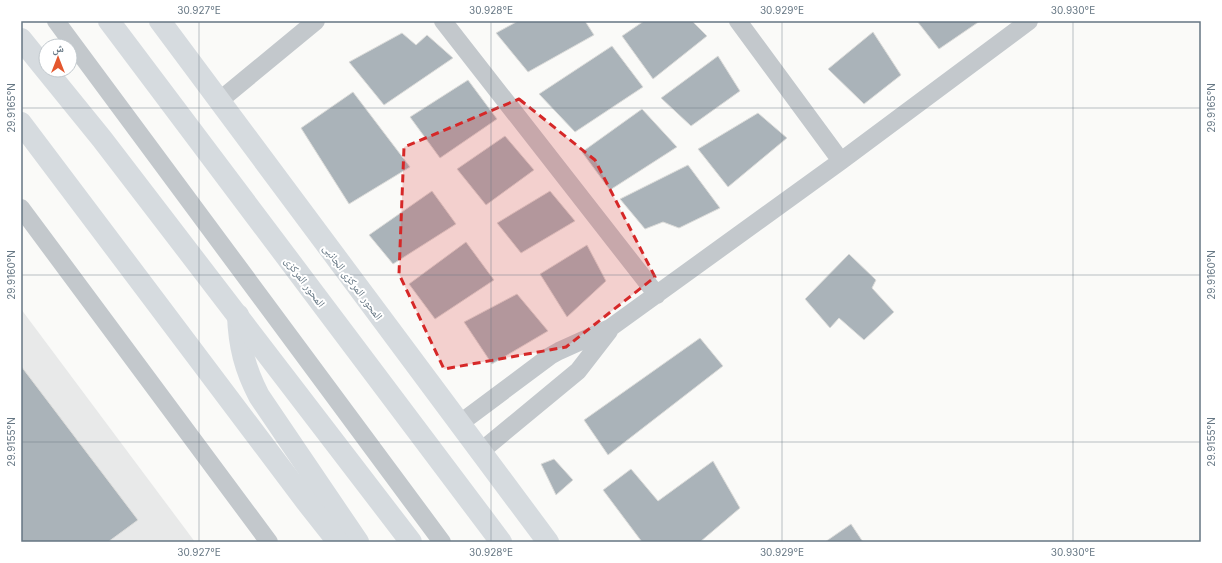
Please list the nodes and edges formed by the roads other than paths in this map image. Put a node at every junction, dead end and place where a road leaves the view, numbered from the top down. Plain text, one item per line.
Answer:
1 (56, 21) edge
2 (109, 21) edge
3 (160, 21) edge
4 (316, 21) edge
5 (444, 21) edge
6 (738, 21) edge
7 (1029, 21) edge
8 (21, 39) edge
9 (38, 60) edge
10 (52, 78) edge
11 (219, 101) junction
12 (21, 123) edge
13 (841, 161) junction
14 (21, 208) edge
15 (657, 294) junction
16 (238, 315) junction
17 (610, 328) junction
18 (459, 424) junction
19 (480, 452) junction
20 (269, 542) edge
21 (338, 542) edge
22 (358, 542) edge
23 (411, 542) edge
24 (442, 542) edge
25 (501, 542) edge
26 (548, 542) edge

1 - 24 street
2 - 25 main road, المحور المركزى
3 - 11 main road, المحور المركزى الجانبى
4 - 11 street
5 - 15 street
6 - 13 street
7 - 13 street
8 - 9 main road
10 - 16 main road
11 - 18 main road, المحور المركزى الجانبى
12 - 21 main road
13 - 15 street
14 - 20 street
15 - 17 street
16 - 22 main road
16 - 23 main road
17 - 18 street
17 - 19 street
18 - 19 main road, المحور المركزى الجانبى
19 - 26 main road, المحور المركزى الجانبى

